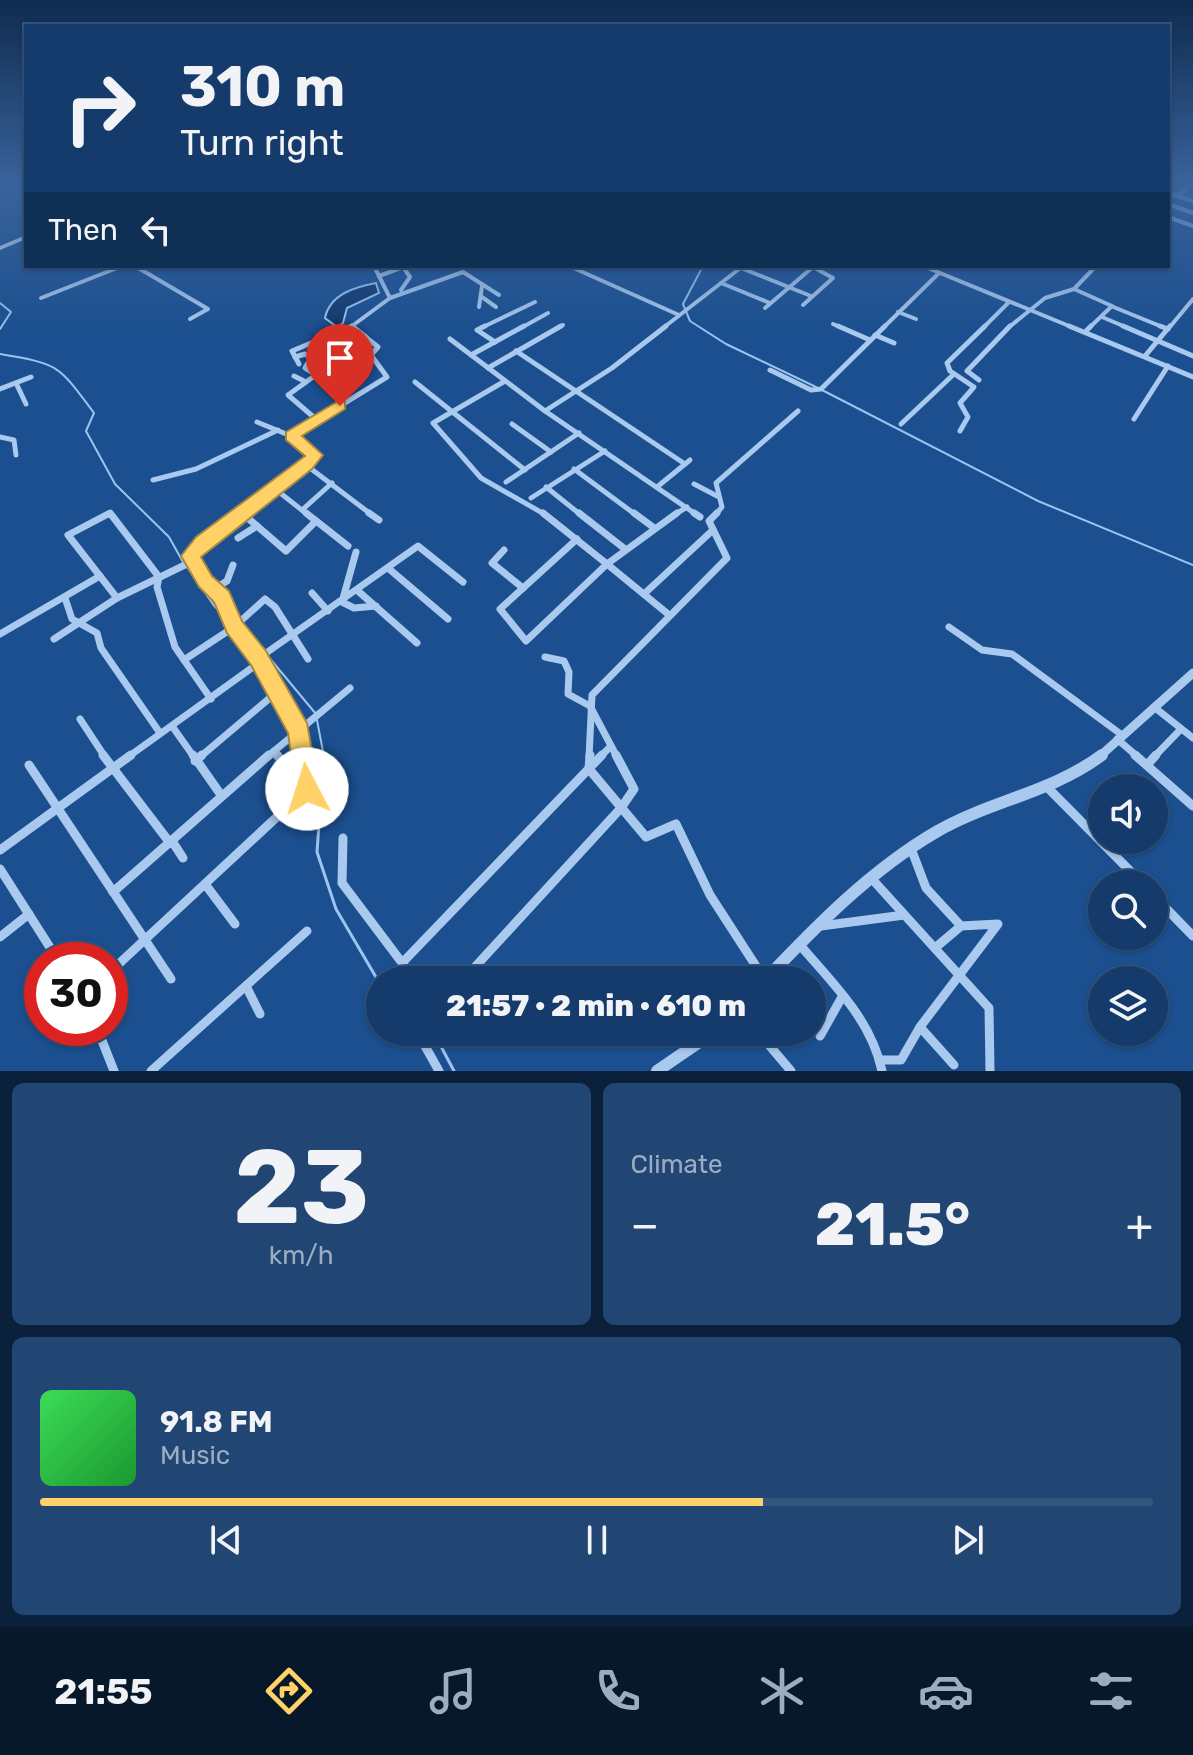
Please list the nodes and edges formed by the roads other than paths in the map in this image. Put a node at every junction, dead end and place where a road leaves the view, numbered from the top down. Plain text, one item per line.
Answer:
1 (24, 238) edge
2 (0, 248) edge
3 (117, 268) edge
4 (138, 268) edge
5 (375, 268) edge
6 (401, 268) edge
7 (405, 268) edge
8 (574, 268) edge
9 (741, 268) edge
10 (744, 268) edge
11 (811, 268) edge
12 (816, 268) edge
13 (928, 268) edge
14 (1094, 268) edge
15 (939, 273) junction
16 (379, 276) junction
17 (721, 283) junction
18 (482, 286) junction
19 (790, 287) junction
20 (1074, 289) junction
21 (401, 290) dead end
22 (499, 295) dead end
23 (811, 296) junction
24 (482, 297) junction
25 (41, 298) dead end
26 (390, 298) junction
27 (1193, 299) edge
28 (535, 302) dead end
29 (1009, 302) junction
30 (770, 303) junction
31 (803, 305) dead end
32 (1111, 306) junction
33 (479, 307) dead end
34 (496, 307) dead end
35 (765, 308) dead end
36 (1028, 309) junction
37 (683, 312) junction
38 (898, 312) junction
39 (548, 313) dead end
40 (1102, 317) junction
41 (190, 319) dead end
42 (916, 319) dead end
43 (833, 324) dead end
44 (563, 325) dead end
45 (352, 326) junction
46 (1168, 329) junction
47 (1086, 331) junction
48 (875, 335) junction
49 (365, 336) junction
50 (450, 339) dead end
51 (870, 340) junction
52 (495, 342) junction
53 (1158, 342) junction
54 (894, 343) dead end
55 (516, 351) junction
56 (371, 355) junction
57 (471, 355) junction
58 (1145, 356) junction
59 (1193, 356) edge
60 (295, 357) junction
61 (314, 361) junction
62 (299, 364) dead end
63 (1168, 366) junction
64 (488, 368) junction
65 (770, 370) dead end
66 (311, 372) dead end
67 (954, 374) junction
68 (294, 376) dead end
69 (31, 377) dead end
70 (1193, 377) edge
71 (979, 380) dead end
72 (505, 381) junction
73 (306, 382) junction
74 (415, 382) dead end
75 (16, 383) junction
76 (0, 389) edge
77 (576, 391) junction
78 (26, 404) dead end
79 (453, 411) junction
80 (545, 411) junction
81 (798, 411) dead end
82 (1134, 419) dead end
83 (317, 420) junction
84 (257, 422) dead end
85 (512, 424) dead end
86 (901, 424) dead end
87 (278, 430) junction
88 (960, 431) dead end
89 (579, 433) junction
90 (291, 436) junction
91 (0, 437) edge
92 (605, 451) junction
93 (551, 452) junction
94 (16, 455) dead end
95 (306, 465) junction
96 (574, 469) junction
97 (525, 470) junction
98 (153, 480) dead end
99 (506, 482) dead end
100 (332, 483) junction
101 (694, 484) dead end
102 (546, 487) junction
103 (657, 487) junction
104 (274, 488) junction
105 (719, 497) junction
106 (531, 498) dead end
107 (687, 507) junction
108 (302, 510) junction
109 (242, 513) junction
110 (700, 517) dead end
111 (379, 520) dead end
112 (316, 521) junction
113 (257, 526) junction
114 (653, 527) junction
115 (713, 530) junction
116 (238, 538) dead end
117 (577, 539) junction
118 (348, 546) dead end
119 (625, 549) junction
120 (504, 550) dead end
121 (356, 552) dead end
122 (188, 563) junction
123 (607, 564) junction
124 (233, 565) dead end
125 (388, 568) junction
126 (100, 576) junction
127 (159, 577) junction
128 (463, 582) dead end
129 (523, 588) junction
130 (214, 589) junction
131 (358, 591) junction
132 (312, 593) dead end
133 (644, 594) junction
134 (65, 598) junction
135 (117, 598) junction
136 (342, 602) junction
137 (376, 606) junction
138 (328, 611) junction
139 (668, 614) junction
140 (448, 619) dead end
141 (79, 623) junction
142 (234, 623) junction
143 (949, 627) dead end
144 (0, 634) edge
145 (291, 635) junction
146 (54, 639) dead end
147 (417, 643) dead end
148 (545, 657) dead end
149 (308, 659) dead end
150 (184, 660) junction
151 (259, 660) junction
152 (1193, 673) edge
153 (350, 688) dead end
154 (278, 691) junction
155 (211, 699) junction
156 (590, 706) junction
157 (1154, 707) junction
158 (80, 719) dead end
159 (172, 726) junction
160 (1181, 729) junction
161 (299, 731) junction
162 (160, 733) junction
163 (1120, 737) junction
164 (1193, 738) edge
165 (611, 746) junction
166 (274, 751) junction
167 (195, 761) junction
168 (29, 765) dead end
169 (1147, 765) junction
170 (111, 767) junction
171 (287, 767) dead end
172 (589, 769) junction
173 (1047, 786) junction
174 (221, 795) junction
175 (1193, 806) edge
176 (56, 808) junction
177 (621, 808) junction
178 (343, 838) dead end
179 (171, 842) junction
180 (0, 850) edge
181 (912, 851) junction
182 (183, 858) dead end
183 (1129, 870) edge
184 (1, 873) edge
185 (872, 879) junction
186 (205, 884) junction
187 (113, 892) junction
188 (1168, 910) edge
189 (29, 914) junction
190 (904, 915) junction
191 (235, 924) dead end
192 (819, 926) junction
193 (961, 926) junction
194 (307, 931) dead end
195 (1193, 936) edge
196 (0, 937) edge
197 (144, 940) junction
198 (47, 942) edge
199 (799, 944) junction
200 (935, 948) junction
201 (128, 955) edge
202 (403, 962) junction
203 (406, 966) edge
204 (476, 966) edge
205 (756, 966) edge
206 (778, 966) edge
207 (959, 975) junction
208 (171, 979) dead end
209 (246, 986) junction
210 (842, 997) junction
211 (260, 1014) dead end
212 (826, 1025) edge
213 (920, 1027) junction
214 (104, 1046) edge
215 (428, 1046) edge
216 (694, 1046) edge
217 (770, 1046) edge
218 (882, 1065) edge
219 (954, 1065) dead end
220 (114, 1071) edge
221 (151, 1071) edge
222 (439, 1071) edge
223 (657, 1071) edge
224 (791, 1071) edge
225 (990, 1071) edge

1 - 2 main road
3 - 25 street
4 - 41 street
5 - 16 street
6 - 16 street
7 - 21 street
8 - 37 street
9 - 17 street
10 - 19 street
11 - 19 street
12 - 23 street
13 - 15 street
14 - 20 street
15 - 29 street
15 - 38 street
16 - 26 street
17 - 30 street
17 - 37 street
18 - 22 street
18 - 24 street
18 - 26 street
19 - 23 street
19 - 30 street
20 - 32 street
20 - 36 street
23 - 31 street
24 - 33 street
24 - 34 street
26 - 45 street
27 - 46 street
28 - 52 street
29 - 36 street
29 - 67 street
30 - 35 street
32 - 40 street
32 - 46 street
36 - 47 street
36 - 71 street
37 - 77 street
38 - 42 street
38 - 48 street
39 - 52 street
40 - 47 street
40 - 53 street
43 - 51 street
44 - 55 street
45 - 49 street
45 - 60 street
46 - 53 street
47 - 58 street
48 - 51 street
48 - 54 street
49 - 56 street
49 - 61 street
50 - 57 street
51 - 65 street
52 - 57 street
53 - 58 street
53 - 59 street
55 - 64 street
55 - 77 street
56 - 73 street
56 - 83 street
57 - 64 street
58 - 63 street
60 - 61 street
60 - 62 street
61 - 66 street
63 - 70 street
63 - 82 street
64 - 72 street
67 - 86 street
67 - 88 street
68 - 73 street
69 - 75 street
72 - 79 street
72 - 80 street
73 - 83 street
74 - 79 street
75 - 76 street
75 - 78 street
77 - 80 street
77 - 103 street
79 - 97 street
79 - 117 street
80 - 89 street
81 - 105 street
83 - 90 street
84 - 87 street
85 - 93 street
87 - 90 street
87 - 98 street
89 - 92 street
89 - 93 street
90 - 95 street
91 - 94 street
92 - 96 street
92 - 103 street
93 - 97 street
95 - 100 street
95 - 104 street
96 - 102 street
96 - 114 street
97 - 99 street
100 - 108 street
100 - 111 street
101 - 105 street
102 - 106 street
102 - 119 street
103 - 107 street
104 - 108 street
104 - 109 street
105 - 115 street
107 - 110 street
107 - 114 street
108 - 112 street
109 - 113 street
109 - 122 street
112 - 113 street
112 - 118 street
113 - 116 street
114 - 119 street
115 - 133 street
115 - 139 street
117 - 123 street
117 - 129 street
119 - 123 street
120 - 129 street
121 - 136 street
122 - 127 street
122 - 130 street
123 - 129 street
123 - 133 street
124 - 130 street
125 - 128 street
125 - 131 street
125 - 140 street
126 - 127 street
126 - 134 street
126 - 135 street
127 - 135 street
127 - 150 street
130 - 142 street
131 - 136 street
131 - 137 street
132 - 138 street
133 - 139 street
134 - 141 street
134 - 144 street
135 - 141 street
136 - 137 street
136 - 138 street
137 - 147 street
138 - 145 street
139 - 156 street
141 - 146 street
141 - 162 street
142 - 145 street
142 - 150 street
142 - 151 street
143 - 163 street
145 - 149 street
145 - 151 street
148 - 156 street
150 - 155 street
151 - 154 street
151 - 155 street
152 - 157 street
153 - 161 street
154 - 161 street
154 - 167 street
155 - 159 street
156 - 165 street
156 - 172 street
157 - 160 street
157 - 163 street
158 - 170 street
159 - 162 street
159 - 167 street
160 - 164 street
160 - 169 street
161 - 166 street
161 - 186 street
162 - 170 street
163 - 169 street
163 - 173 street
165 - 172 street
165 - 177 street
166 - 171 street
166 - 174 street
167 - 174 street
168 - 176 street
169 - 175 street
170 - 176 street
170 - 179 street
172 - 177 street
172 - 202 street
173 - 181 street
173 - 183 street
174 - 179 street
176 - 180 street
176 - 187 street
177 - 204 street
177 - 205 street
178 - 202 street
179 - 182 street
179 - 187 street
181 - 185 street
181 - 193 street
184 - 189 street
185 - 190 street
185 - 192 street
186 - 191 street
186 - 197 street
187 - 197 street
188 - 195 street
189 - 196 street
189 - 198 street
190 - 192 street
190 - 200 street
192 - 199 street
193 - 200 street
193 - 207 street
194 - 209 street
197 - 201 street
197 - 208 street
199 - 206 street
199 - 210 street
200 - 207 street
202 - 203 street
207 - 213 street
207 - 225 street
209 - 211 street
209 - 221 street
210 - 212 street
210 - 218 street
213 - 218 street
213 - 219 street
214 - 220 street
215 - 222 street
216 - 223 street
217 - 224 street

